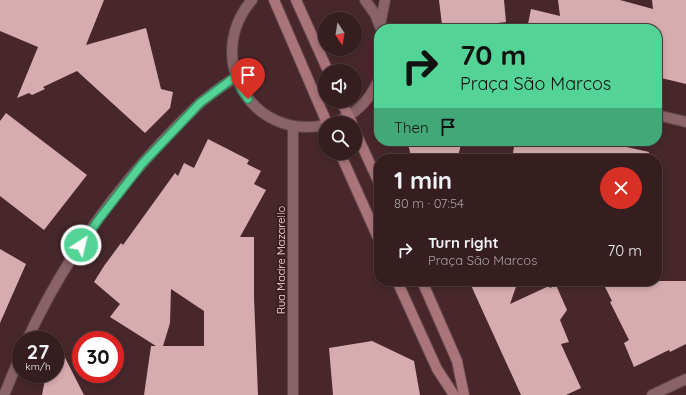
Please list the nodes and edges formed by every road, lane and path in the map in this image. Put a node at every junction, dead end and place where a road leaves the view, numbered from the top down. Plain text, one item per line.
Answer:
1 (252, 0) edge
2 (274, 0) edge
3 (296, 0) edge
4 (365, 0) edge
5 (385, 0) edge
6 (380, 24) edge
7 (381, 24) edge
8 (325, 64) edge
9 (236, 76) junction
10 (374, 88) edge
11 (323, 116) edge
12 (352, 116) edge
13 (662, 116) edge
14 (686, 122) edge
15 (293, 126) junction
16 (318, 126) edge
17 (362, 146) edge
18 (343, 160) edge
19 (374, 171) edge
20 (374, 229) edge
21 (399, 286) edge
22 (424, 286) edge
23 (31, 331) edge
24 (12, 376) edge
25 (686, 379) edge
26 (4, 395) edge
27 (293, 395) edge
28 (454, 395) edge
29 (464, 395) edge
30 (652, 395) edge

1 - 9 street
2 - 11 street
3 - 8 street
4 - 6 street
5 - 7 street
9 - 15 street
9 - 23 street
10 - 12 street
13 - 14 street
15 - 16 street
15 - 27 street, Rua Madre Mazarello
17 - 19 street
18 - 20 street
21 - 28 street
22 - 29 street
24 - 26 street
25 - 30 street

